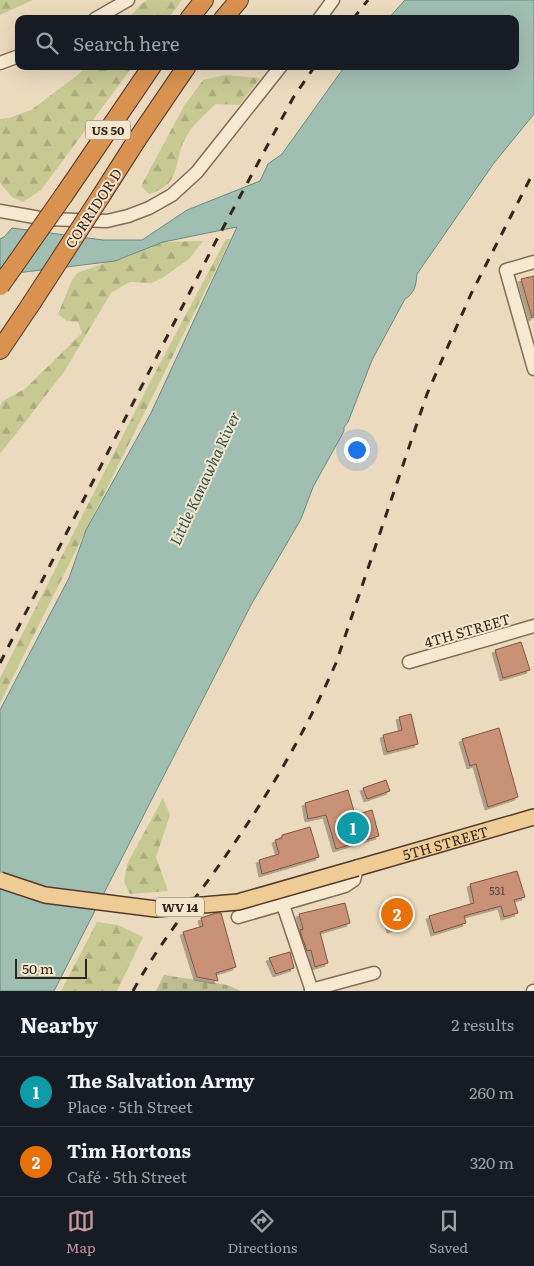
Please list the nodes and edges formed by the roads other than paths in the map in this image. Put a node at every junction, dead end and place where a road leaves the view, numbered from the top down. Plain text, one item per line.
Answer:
1 (128, 0) edge
2 (204, 0) edge
3 (239, 0) edge
4 (333, 0) edge
5 (102, 15) edge
6 (192, 15) edge
7 (226, 15) edge
8 (321, 15) edge
9 (15, 57) edge
10 (0, 63) edge
11 (149, 70) edge
12 (184, 70) edge
13 (278, 70) edge
14 (0, 211) edge
15 (534, 262) edge
16 (0, 286) edge
17 (0, 350) edge
18 (534, 369) edge
19 (534, 626) edge
20 (409, 662) dead end
21 (534, 817) edge
22 (357, 868) junction
23 (0, 880) edge
24 (283, 905) junction
25 (238, 917) dead end
26 (374, 973) dead end
27 (312, 990) edge

1 - 5 street
2 - 6 highway
3 - 7 highway
4 - 8 street
9 - 10 street
11 - 16 highway, US 50, bridge
12 - 17 highway, CORRIDOR D / US 50, bridge
13 - 14 street
15 - 18 street
19 - 20 street, 4TH STREET
21 - 22 main road, 5TH STREET / WV 14
22 - 23 main road, WV 14, bridge
22 - 24 street
24 - 25 street
24 - 27 street
26 - 27 street

